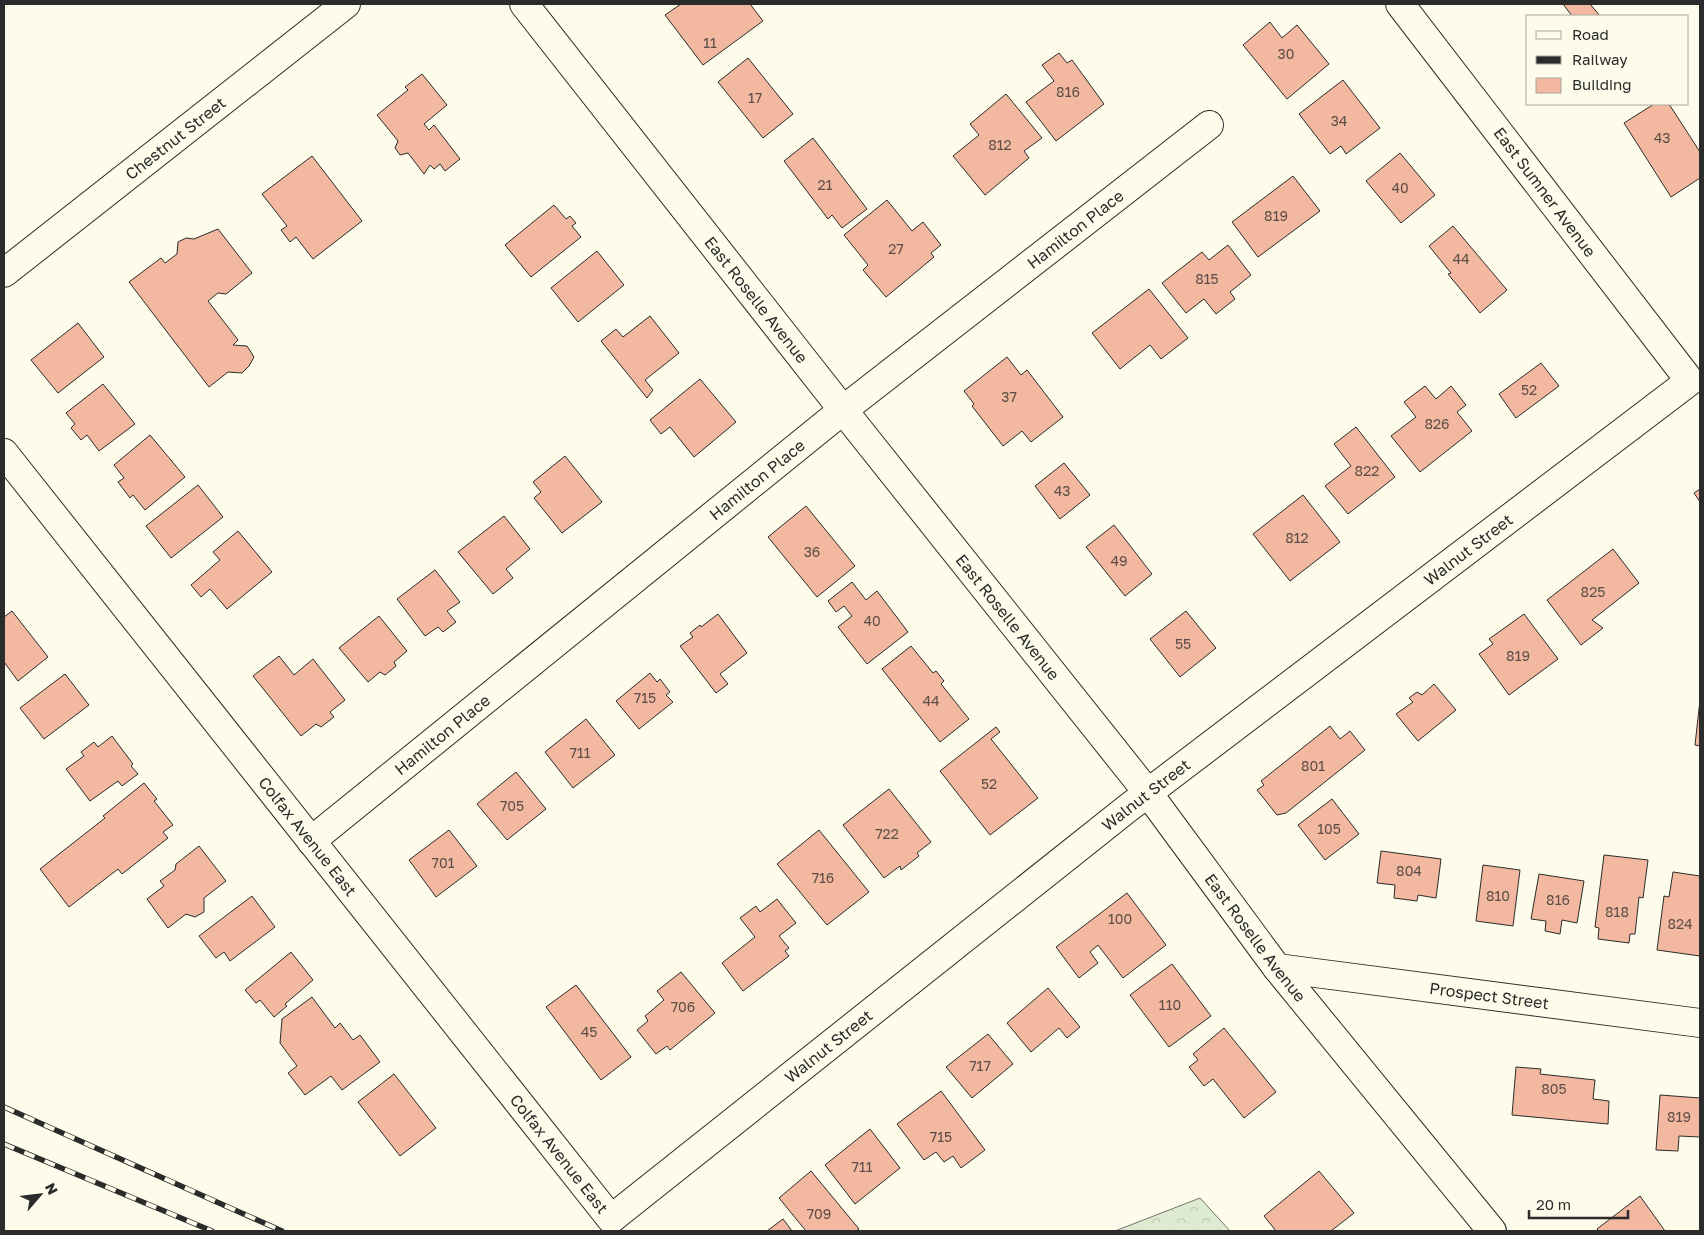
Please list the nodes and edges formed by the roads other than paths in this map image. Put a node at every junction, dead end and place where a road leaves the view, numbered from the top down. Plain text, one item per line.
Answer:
1 (346, 4) edge
2 (524, 4) edge
3 (1400, 4) edge
4 (1209, 125) dead end
5 (4, 273) edge
6 (1690, 381) joint
7 (843, 410) junction
8 (4, 453) edge
9 (1148, 793) junction
10 (311, 841) junction
11 (1277, 968) junction
12 (1700, 1023) edge
13 (610, 1219) joint
14 (1492, 1231) edge

1 - 5 street, Chestnut Street
2 - 7 street, East Roselle Avenue
3 - 6 street, East Sumner Avenue
4 - 7 street, Hamilton Place
6 - 9 street, Walnut Street
7 - 9 street, East Roselle Avenue
7 - 10 street, Hamilton Place
8 - 10 street, Colfax Avenue East
9 - 11 street, East Roselle Avenue
9 - 13 street, Walnut Street
10 - 13 street, Colfax Avenue East
11 - 12 street, Prospect Street
11 - 14 street, East Roselle Avenue

